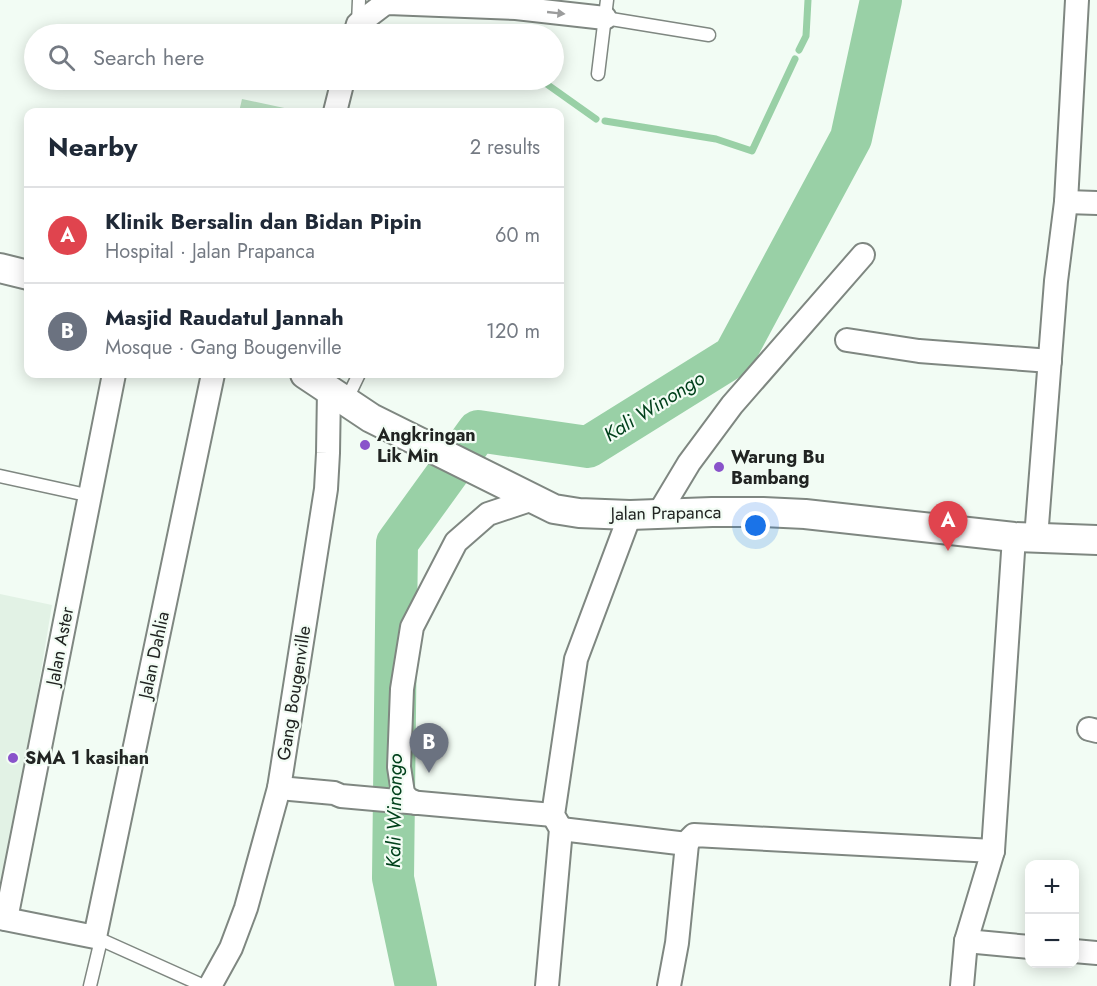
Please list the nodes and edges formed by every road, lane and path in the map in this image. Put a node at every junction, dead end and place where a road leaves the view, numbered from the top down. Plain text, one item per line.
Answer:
1 (359, 0) edge
2 (1077, 0) edge
3 (516, 4) edge
4 (606, 9) edge
5 (357, 24) edge
6 (362, 24) edge
7 (709, 35) dead end
8 (598, 74) dead end
9 (341, 90) edge
10 (336, 108) edge
11 (1066, 202) junction
12 (1097, 203) edge
13 (863, 255) dead end
14 (0, 268) edge
15 (24, 274) edge
16 (847, 339) dead end
17 (1050, 362) junction
18 (113, 378) edge
19 (212, 378) edge
20 (311, 378) edge
21 (355, 378) edge
22 (337, 395) junction
23 (0, 476) edge
24 (91, 496) junction
25 (533, 499) junction
26 (659, 513) junction
27 (630, 515) junction
28 (1025, 537) junction
29 (1097, 540) edge
30 (279, 788) junction
31 (412, 802) junction
32 (557, 822) junction
33 (687, 844) junction
34 (993, 851) junction
35 (3, 918) edge
36 (98, 938) junction
37 (966, 941) junction
38 (1025, 947) edge
39 (1079, 951) edge
40 (1097, 952) edge
41 (205, 985) edge
42 (90, 986) edge
43 (547, 986) edge
44 (669, 986) edge
45 (962, 986) edge

1 - 5 lane
2 - 11 street
3 -> 4 street
3 - 6 street
4 - 7 lane
4 - 8 lane
9 - 10 street
11 - 12 street
11 - 17 street
13 - 26 street
14 - 15 street
16 - 17 street
17 - 28 street
18 - 24 street, Jalan Aster
19 - 36 street, Jalan Dahlia
20 - 22 street, Jalan Prapanca
21 - 22 lane
22 - 25 street, Jalan Prapanca
22 - 30 street, Gang Bougenville
23 - 24 lane
24 - 35 street, Jalan Aster
25 - 27 street, Jalan Prapanca
25 - 31 street
26 - 27 street, Jalan Prapanca
26 - 28 street, Jalan Prapanca
27 - 32 street
28 - 29 street, Jalan Prapanca
28 - 34 street
30 - 31 street
30 - 41 street, Gang Bougenville
31 - 32 street
32 - 33 street
32 - 43 street
33 - 34 street
33 - 44 street
34 - 37 street
35 - 36 street
36 - 41 lane
36 - 42 lane
37 - 38 street
37 - 45 street
39 - 40 street

